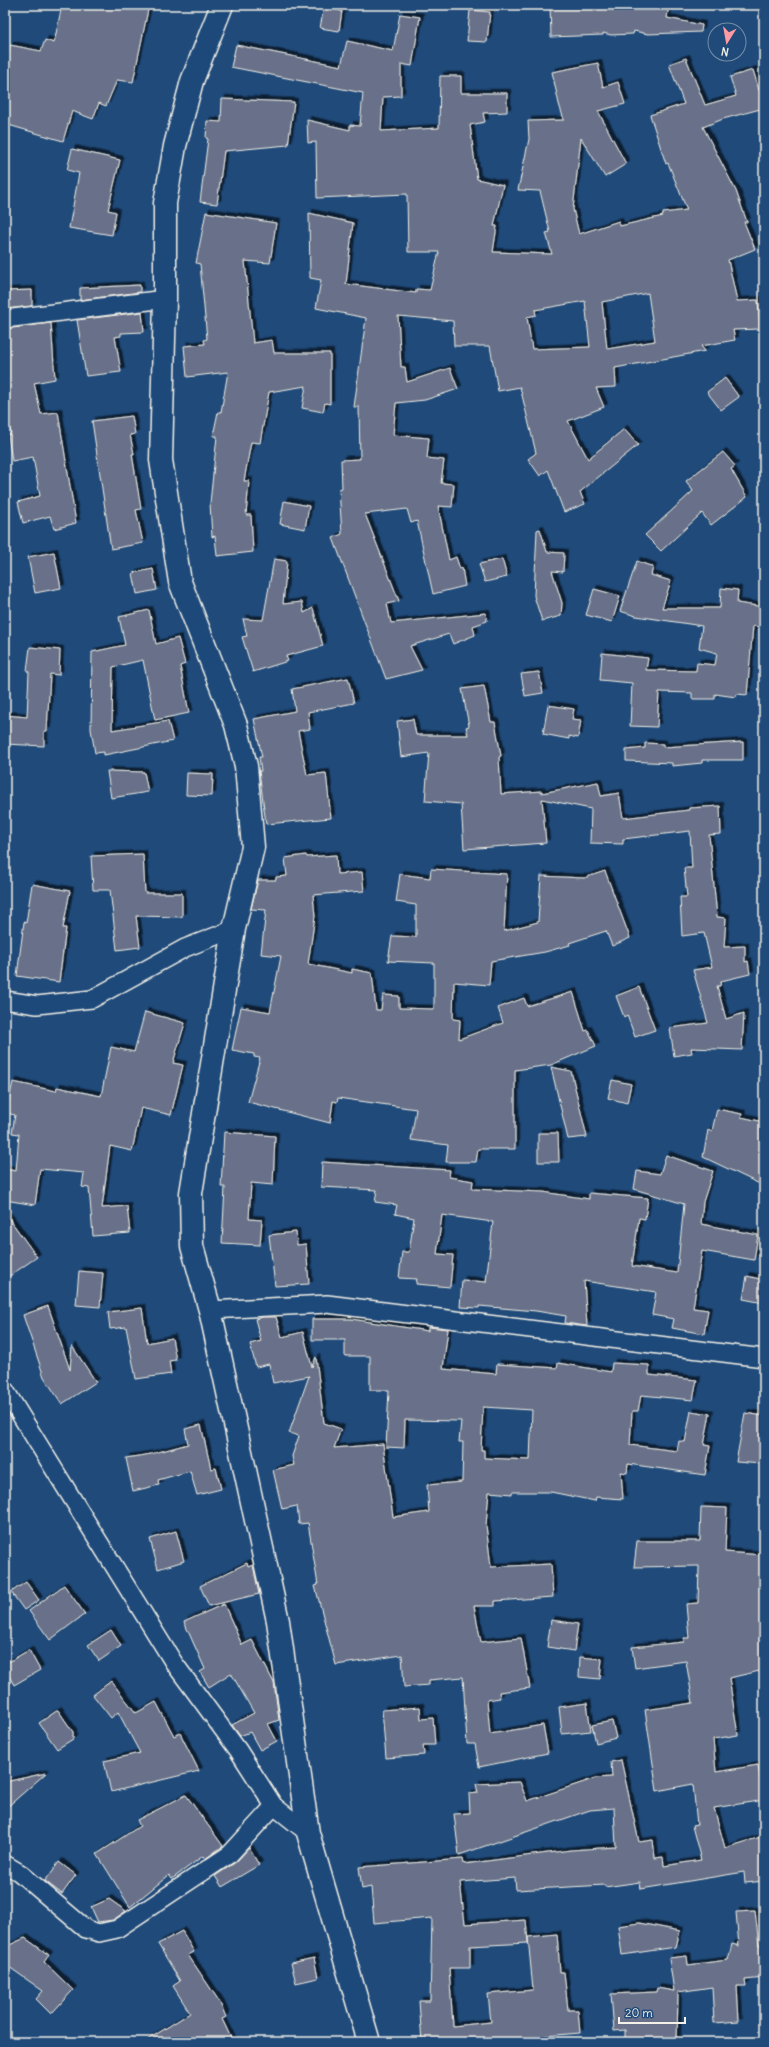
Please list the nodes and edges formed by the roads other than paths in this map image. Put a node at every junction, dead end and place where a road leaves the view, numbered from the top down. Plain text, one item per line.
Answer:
1 (222, 5) edge
2 (166, 299) junction
3 (5, 319) edge
4 (234, 929) junction
5 (5, 1000) edge
6 (210, 1310) junction
7 (764, 1358) edge
8 (5, 1390) edge
9 (274, 1806) junction
10 (308, 1833) junction
11 (5, 1864) edge
12 (368, 2042) edge

1 - 2 main road
2 - 3 street
2 - 4 main road
4 - 5 street
4 - 6 main road
6 - 7 street
6 - 10 main road
8 - 9 street
9 - 10 street
9 - 11 street
10 - 12 main road

